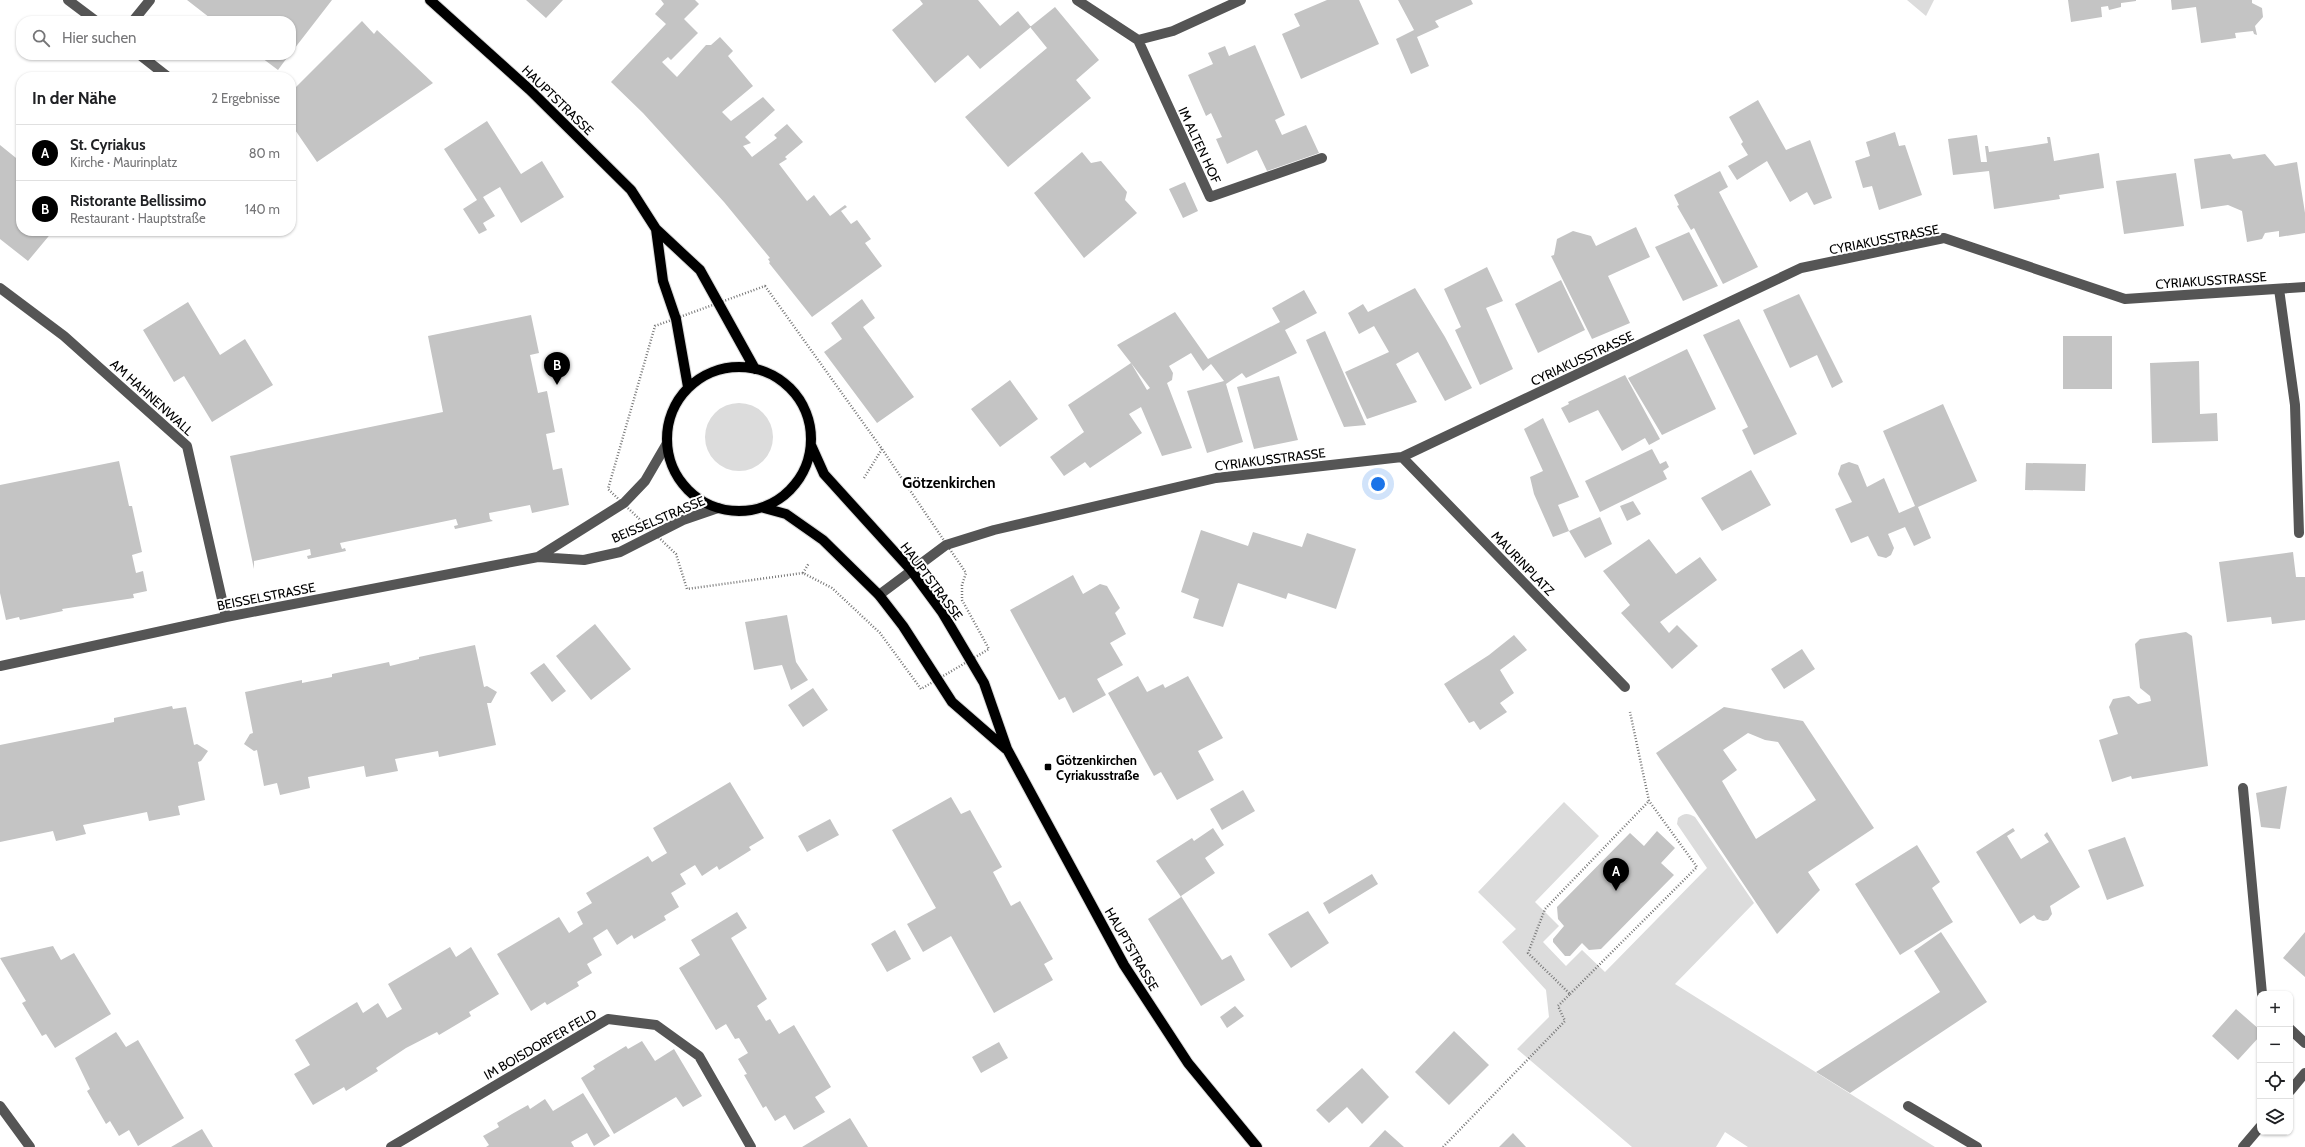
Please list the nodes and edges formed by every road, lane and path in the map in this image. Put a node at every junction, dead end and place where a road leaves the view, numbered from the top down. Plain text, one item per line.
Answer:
1 (68, 0) edge
2 (150, 0) edge
3 (430, 0) edge
4 (1077, 0) edge
5 (1241, 0) edge
6 (89, 16) edge
7 (137, 16) edge
8 (1138, 40) junction
9 (146, 60) edge
10 (162, 72) edge
11 (1322, 158) dead end
12 (656, 229) junction
13 (765, 286) dead end
14 (2305, 287) edge
15 (0, 288) edge
16 (2279, 289) junction
17 (655, 326) dead end
18 (755, 369) junction
19 (688, 387) junction
20 (666, 445) junction
21 (811, 445) junction
22 (1402, 457) junction
23 (608, 488) dead end
24 (718, 508) junction
25 (764, 508) junction
26 (2299, 532) dead end
27 (946, 545) junction
28 (538, 557) junction
29 (911, 570) junction
30 (687, 589) dead end
31 (879, 595) junction
32 (226, 617) junction
33 (989, 649) dead end
34 (0, 666) edge
35 (1625, 687) joint
36 (921, 689) dead end
37 (1007, 749) junction
38 (2243, 788) dead end
39 (1649, 801) junction
40 (2262, 991) edge
41 (1570, 994) junction
42 (2293, 1032) edge
43 (2305, 1043) edge
44 (2305, 1074) edge
45 (2293, 1088) edge
46 (0, 1106) edge
47 (1908, 1106) dead end
48 (2257, 1131) edge
49 (30, 1147) edge
50 (391, 1147) edge
51 (751, 1147) edge
52 (1257, 1147) edge
53 (1443, 1147) edge
54 (1977, 1147) edge
55 (2243, 1147) edge

1 - 6 street
2 - 7 street
3 - 12 main road, HAUPTSTRASSE
4 - 8 street
5 - 8 street
8 - 11 street, IM ALTEN HOF
9 - 10 street
12 - 18 main road, HAUPTSTRASSE
12 - 19 main road, HAUPTSTRASSE
13 - 27 path
14 - 16 street, CYRIAKUSSTRASSE
15 - 32 street, AM HAHNENWALL
16 - 22 street, CYRIAKUSSTRASSE
16 - 26 street
17 - 23 path
18 - 19 main road, HAUPTSTRASSE
18 - 21 main road, HAUPTSTRASSE
19 - 20 main road, HAUPTSTRASSE
20 - 24 main road, HAUPTSTRASSE
20 - 28 street, BEISSELSTRASSE
21 - 25 main road, HAUPTSTRASSE
21 - 29 main road, HAUPTSTRASSE
22 - 27 street, CYRIAKUSSTRASSE
22 - 35 street, MAURINPLATZ
24 - 25 main road, HAUPTSTRASSE
24 - 28 street, BEISSELSTRASSE
25 - 31 main road, HAUPTSTRASSE
27 - 29 street, CYRIAKUSSTRASSE
27 - 33 path
28 - 32 street, BEISSELSTRASSE
29 - 31 street, CYRIAKUSSTRASSE
29 - 37 main road, HAUPTSTRASSE
30 - 36 path
31 - 37 main road, HAUPTSTRASSE
32 - 34 street, BEISSELSTRASSE
35 - 39 path
37 - 52 main road, HAUPTSTRASSE
38 - 40 street
39 - 41 path
39 - 41 path
41 - 53 path
42 - 43 street
44 - 45 street
46 - 49 street
47 - 54 street
48 - 55 street
50 - 51 street, IM BOISDORFER FELD

